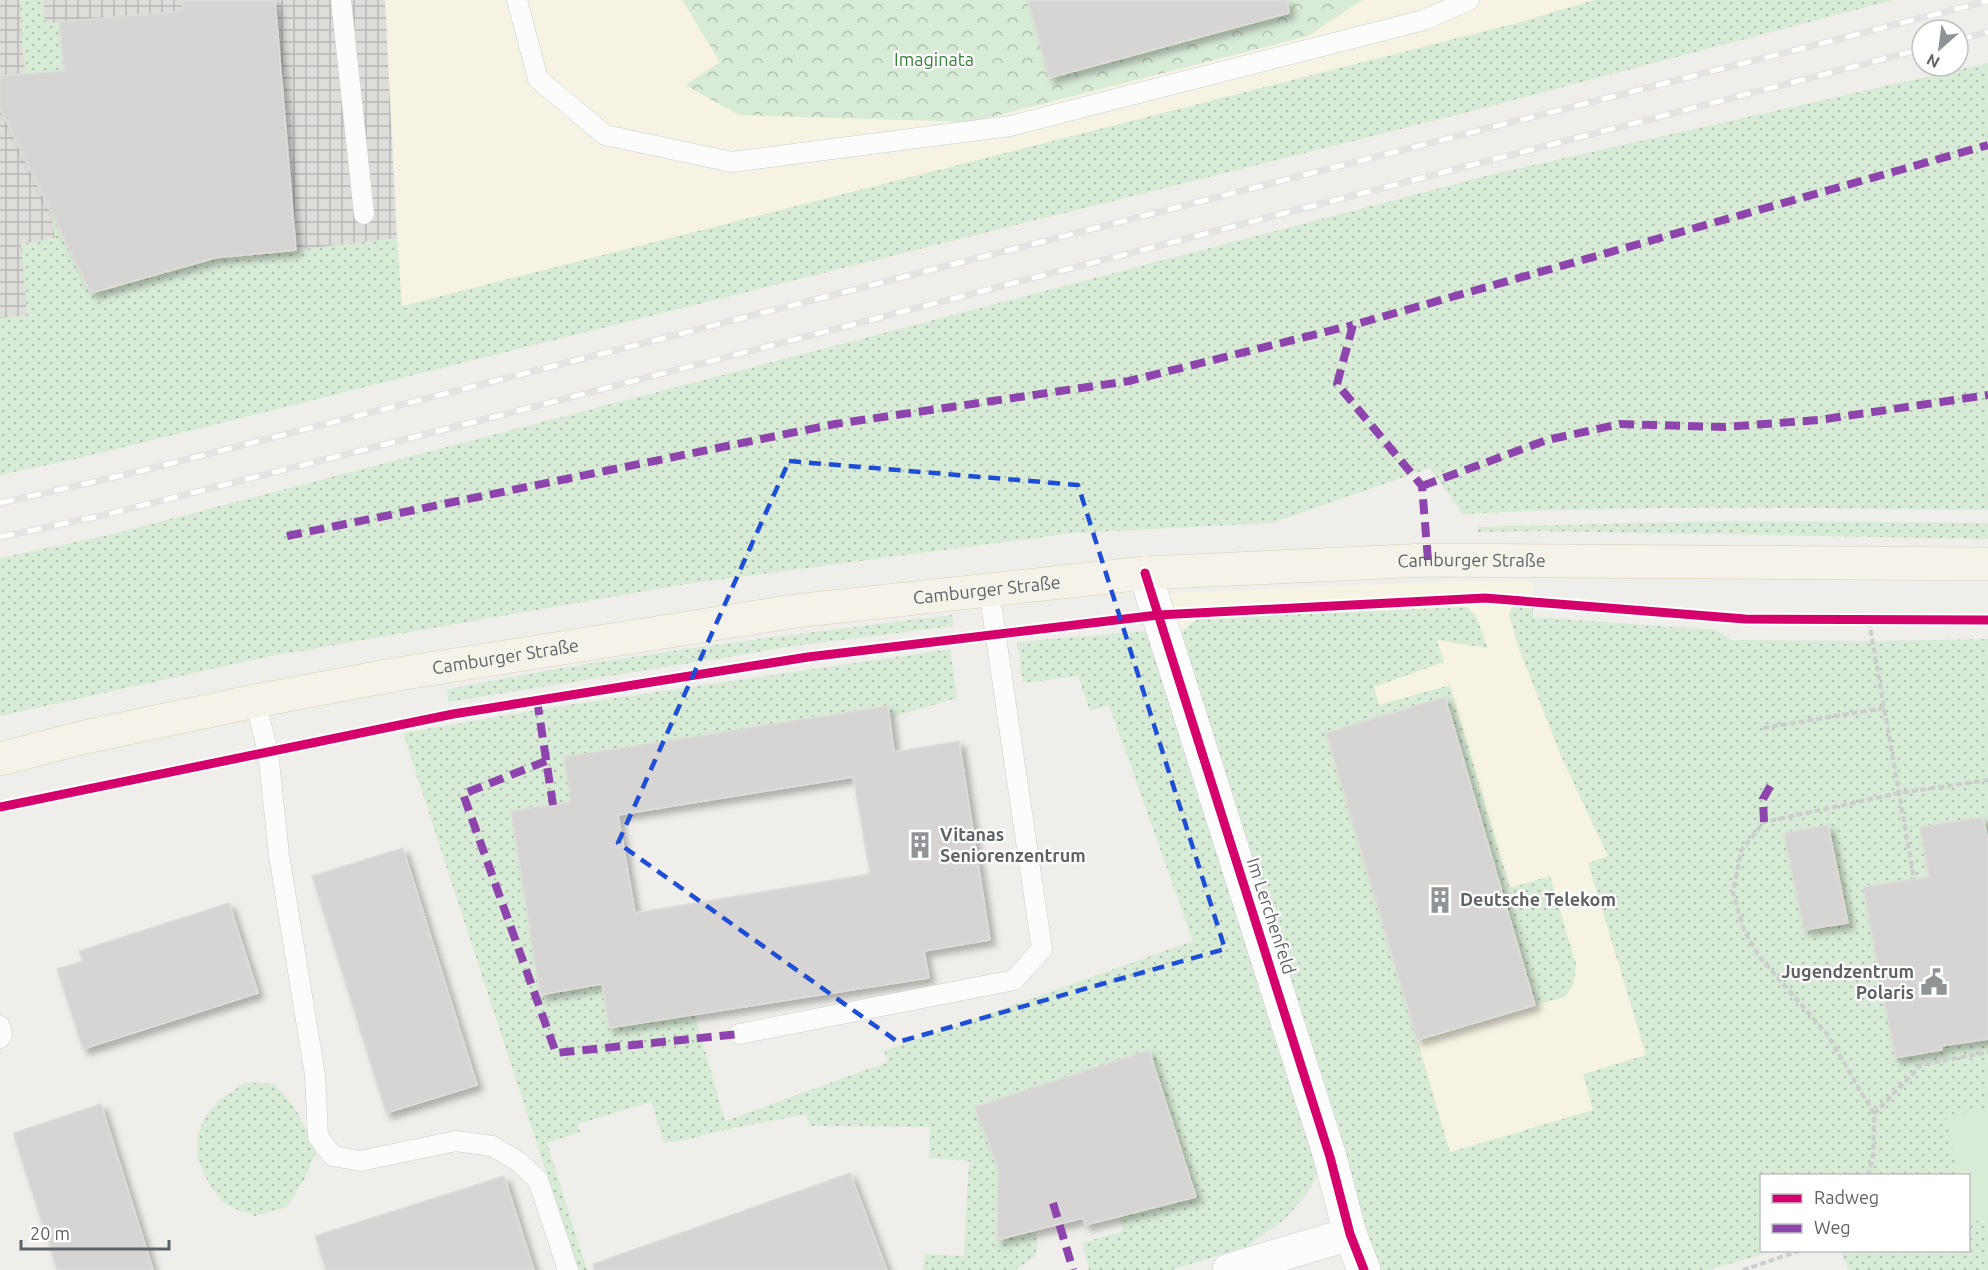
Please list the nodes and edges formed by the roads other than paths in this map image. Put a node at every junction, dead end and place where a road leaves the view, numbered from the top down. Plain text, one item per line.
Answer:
1 (342, 0) edge
2 (517, 0) edge
3 (1469, 0) edge
4 (364, 214) dead end
5 (1988, 564) edge
6 (1145, 573) junction
7 (989, 590) junction
8 (255, 701) junction
9 (0, 759) edge
10 (0, 1026) edge
11 (739, 1034) dead end
12 (0, 1038) edge
13 (1350, 1234) junction
14 (568, 1270) edge
15 (1229, 1270) edge
16 (1364, 1270) edge

1 - 4 lane
2 - 3 lane
5 - 6 main road, Camburger Straße
6 - 7 main road, Camburger Straße
6 - 13 street, Im Lerchenfeld
7 - 8 main road, Camburger Straße
7 - 11 lane
8 - 9 main road, Camburger Straße
8 - 14 lane
10 - 12 lane
13 - 15 street
13 - 16 street, Im Lerchenfeld

